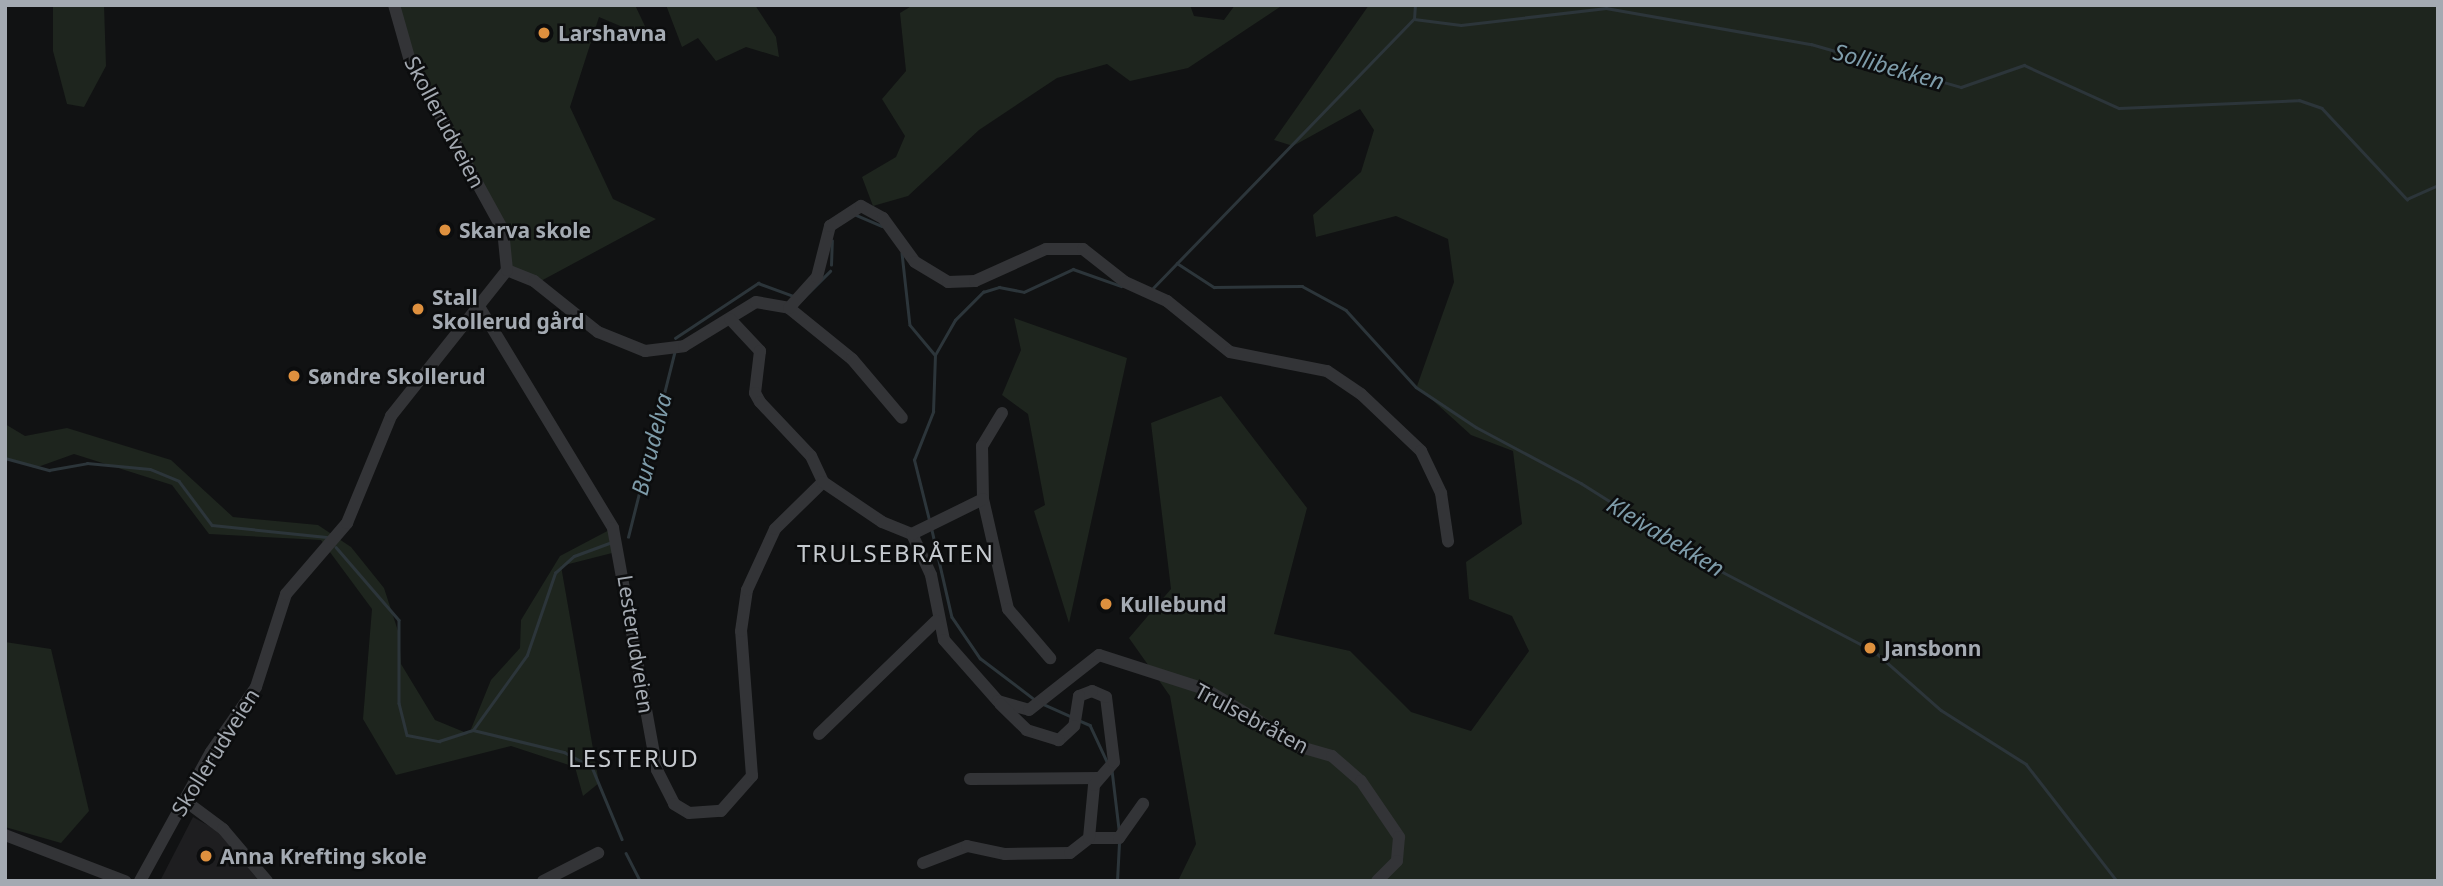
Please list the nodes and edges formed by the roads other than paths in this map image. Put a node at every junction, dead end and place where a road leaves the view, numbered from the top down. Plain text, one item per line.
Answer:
1 (394, 5) edge
2 (507, 270) junction
3 (795, 303) junction
4 (480, 308) junction
5 (730, 319) junction
6 (1002, 413) dead end
7 (902, 418) dead end
8 (823, 482) junction
9 (983, 499) junction
10 (912, 534) junction
11 (1448, 541) dead end
12 (936, 621) junction
13 (1050, 658) dead end
14 (998, 701) junction
15 (820, 734) dead end
16 (1099, 778) junction
17 (970, 779) dead end
18 (184, 800) junction
19 (1143, 804) dead end
20 (5, 835) edge
21 (1089, 838) junction
22 (598, 853) dead end
23 (923, 863) dead end
24 (125, 881) edge
25 (140, 881) edge
26 (267, 881) edge
27 (543, 881) edge
28 (1377, 881) edge

1 - 2 street, Skollerudveien
2 - 4 street, Skollerudveien
2 - 5 street
3 - 5 street
3 - 7 street
3 - 11 street
4 - 8 street, Lesterudveien
4 - 18 street, Skollerudveien
5 - 8 street
6 - 9 street
8 - 10 street
9 - 10 street
9 - 13 street
10 - 12 street
12 - 14 street
12 - 15 street
14 - 16 street
14 - 28 street, Trulsebråten
16 - 17 street
16 - 21 street
18 - 25 street, Skollerudveien
18 - 26 street
19 - 21 street
20 - 24 street
21 - 23 street
22 - 27 street

